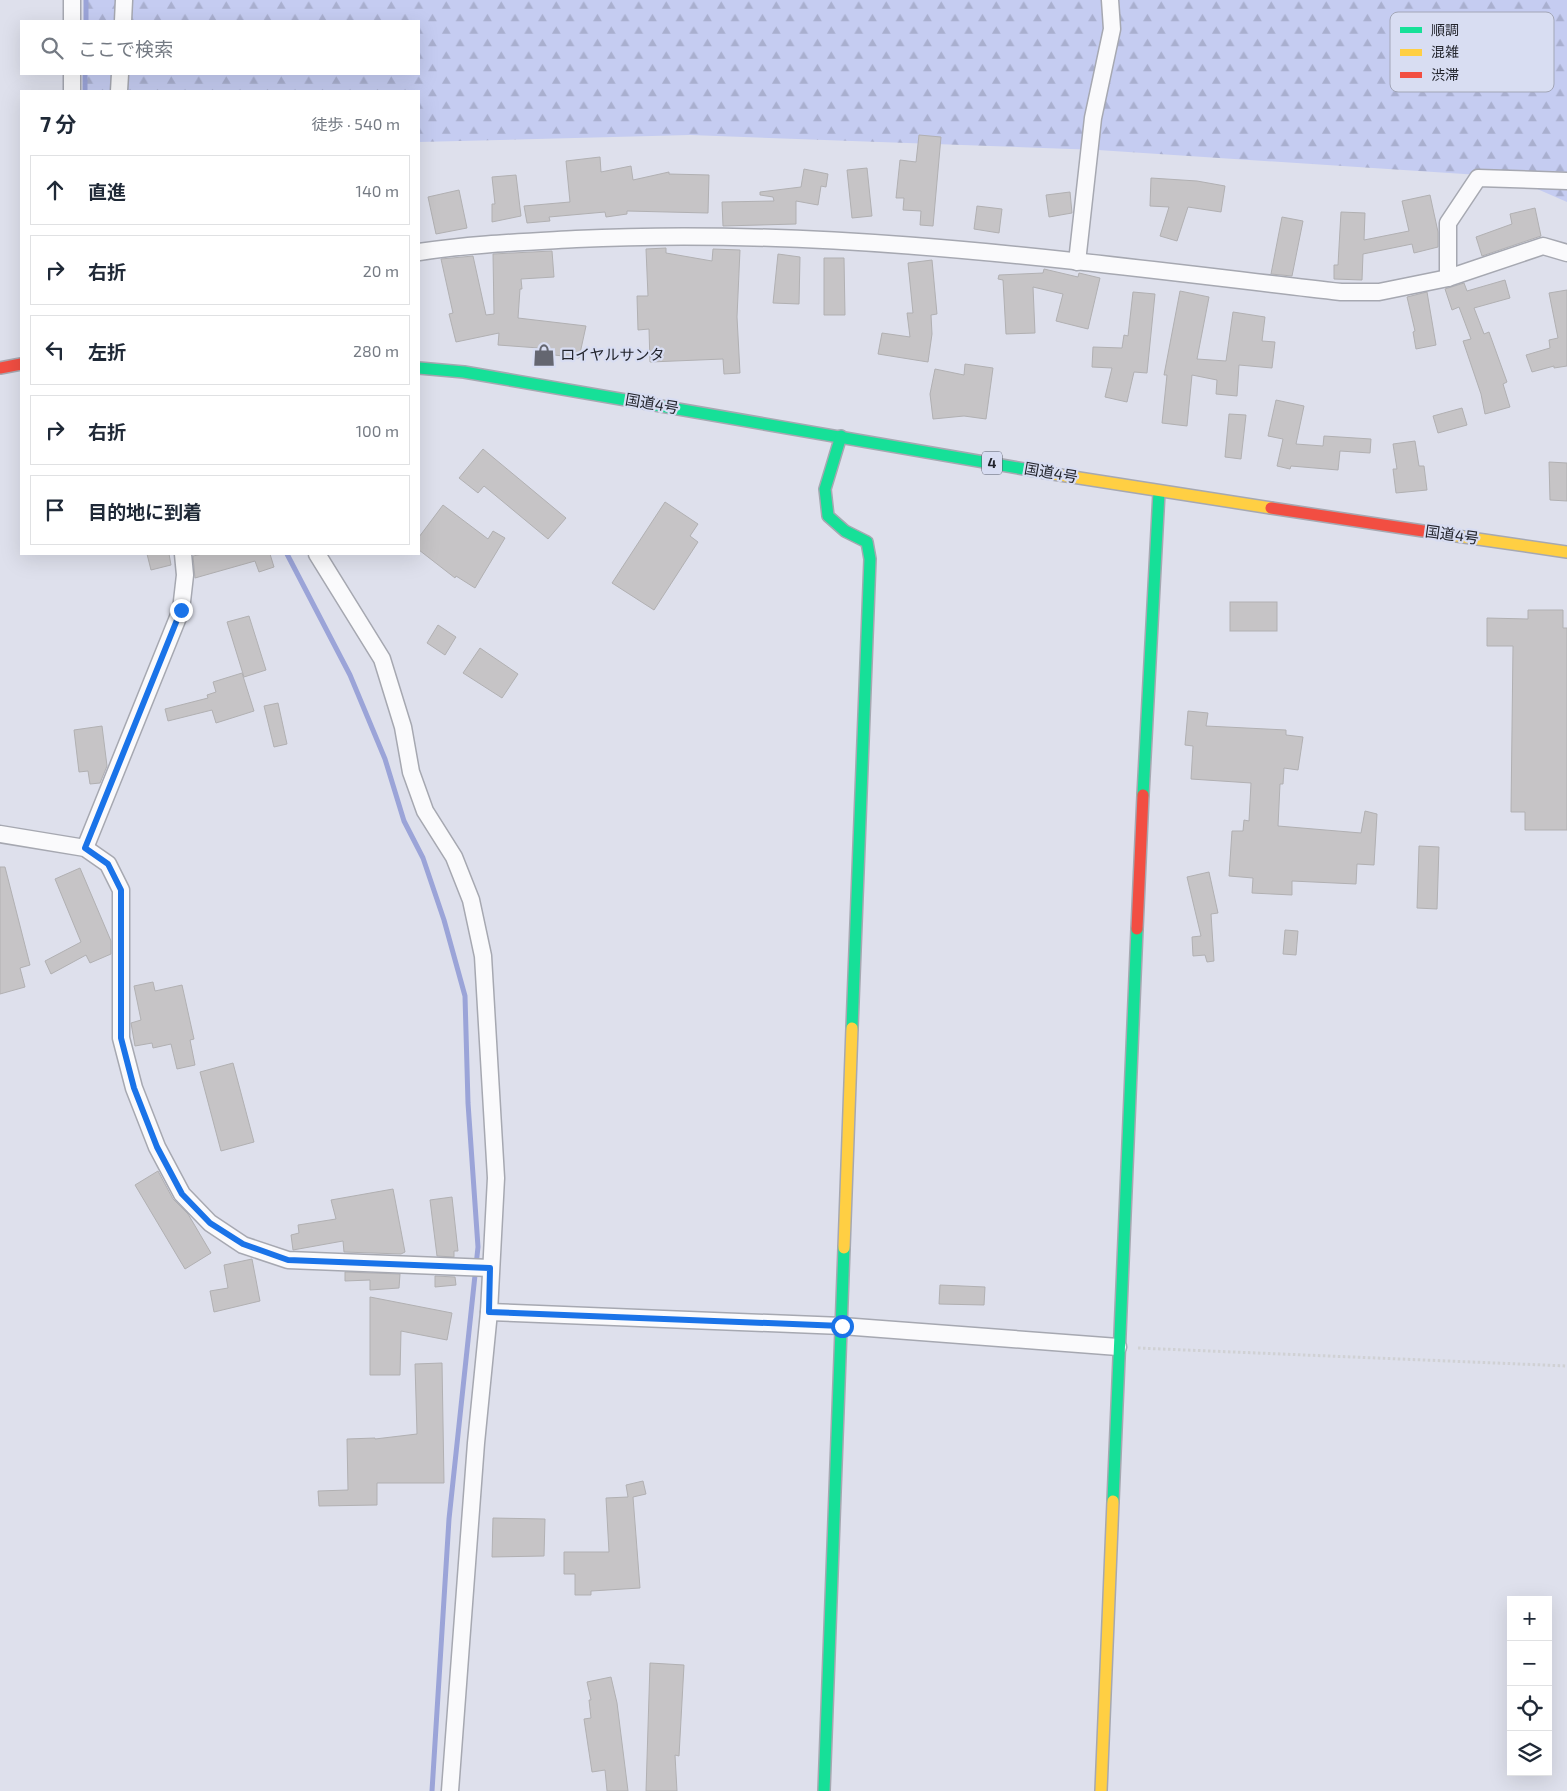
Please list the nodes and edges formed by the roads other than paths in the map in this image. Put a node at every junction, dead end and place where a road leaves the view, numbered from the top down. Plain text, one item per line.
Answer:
1 (72, 0) edge
2 (124, 0) edge
3 (1110, 0) edge
4 (72, 20) edge
5 (123, 20) edge
6 (72, 75) edge
7 (120, 75) edge
8 (72, 90) edge
9 (119, 90) edge
10 (1567, 181) edge
11 (420, 252) edge
12 (1567, 253) edge
13 (1077, 262) junction
14 (1448, 278) junction
15 (20, 364) edge
16 (0, 368) edge
17 (420, 368) edge
18 (841, 436) junction
19 (1159, 492) junction
20 (1567, 552) edge
21 (183, 555) edge
22 (319, 555) edge
23 (0, 834) edge
24 (85, 848) junction
25 (487, 1268) junction
26 (489, 1312) junction
27 (842, 1326) junction
28 (1118, 1347) junction
29 (450, 1791) edge
30 (824, 1791) edge
31 (1100, 1791) edge

1 - 4 street
2 - 5 street
3 - 13 street
6 - 8 street
7 - 9 street
10 - 14 street
11 - 13 street
12 - 14 street
13 - 14 street
15 - 16 main road
17 - 18 main road, 国道4号 / 4
18 - 19 main road, 国道4号 / 4
18 - 27 main road
19 - 20 main road, 国道4号 / 4
19 - 28 main road
21 - 24 street
22 - 25 street
23 - 24 street
24 - 25 street
25 - 26 street
26 - 27 street
26 - 29 street
27 - 28 street
27 - 30 main road
28 - 31 main road

